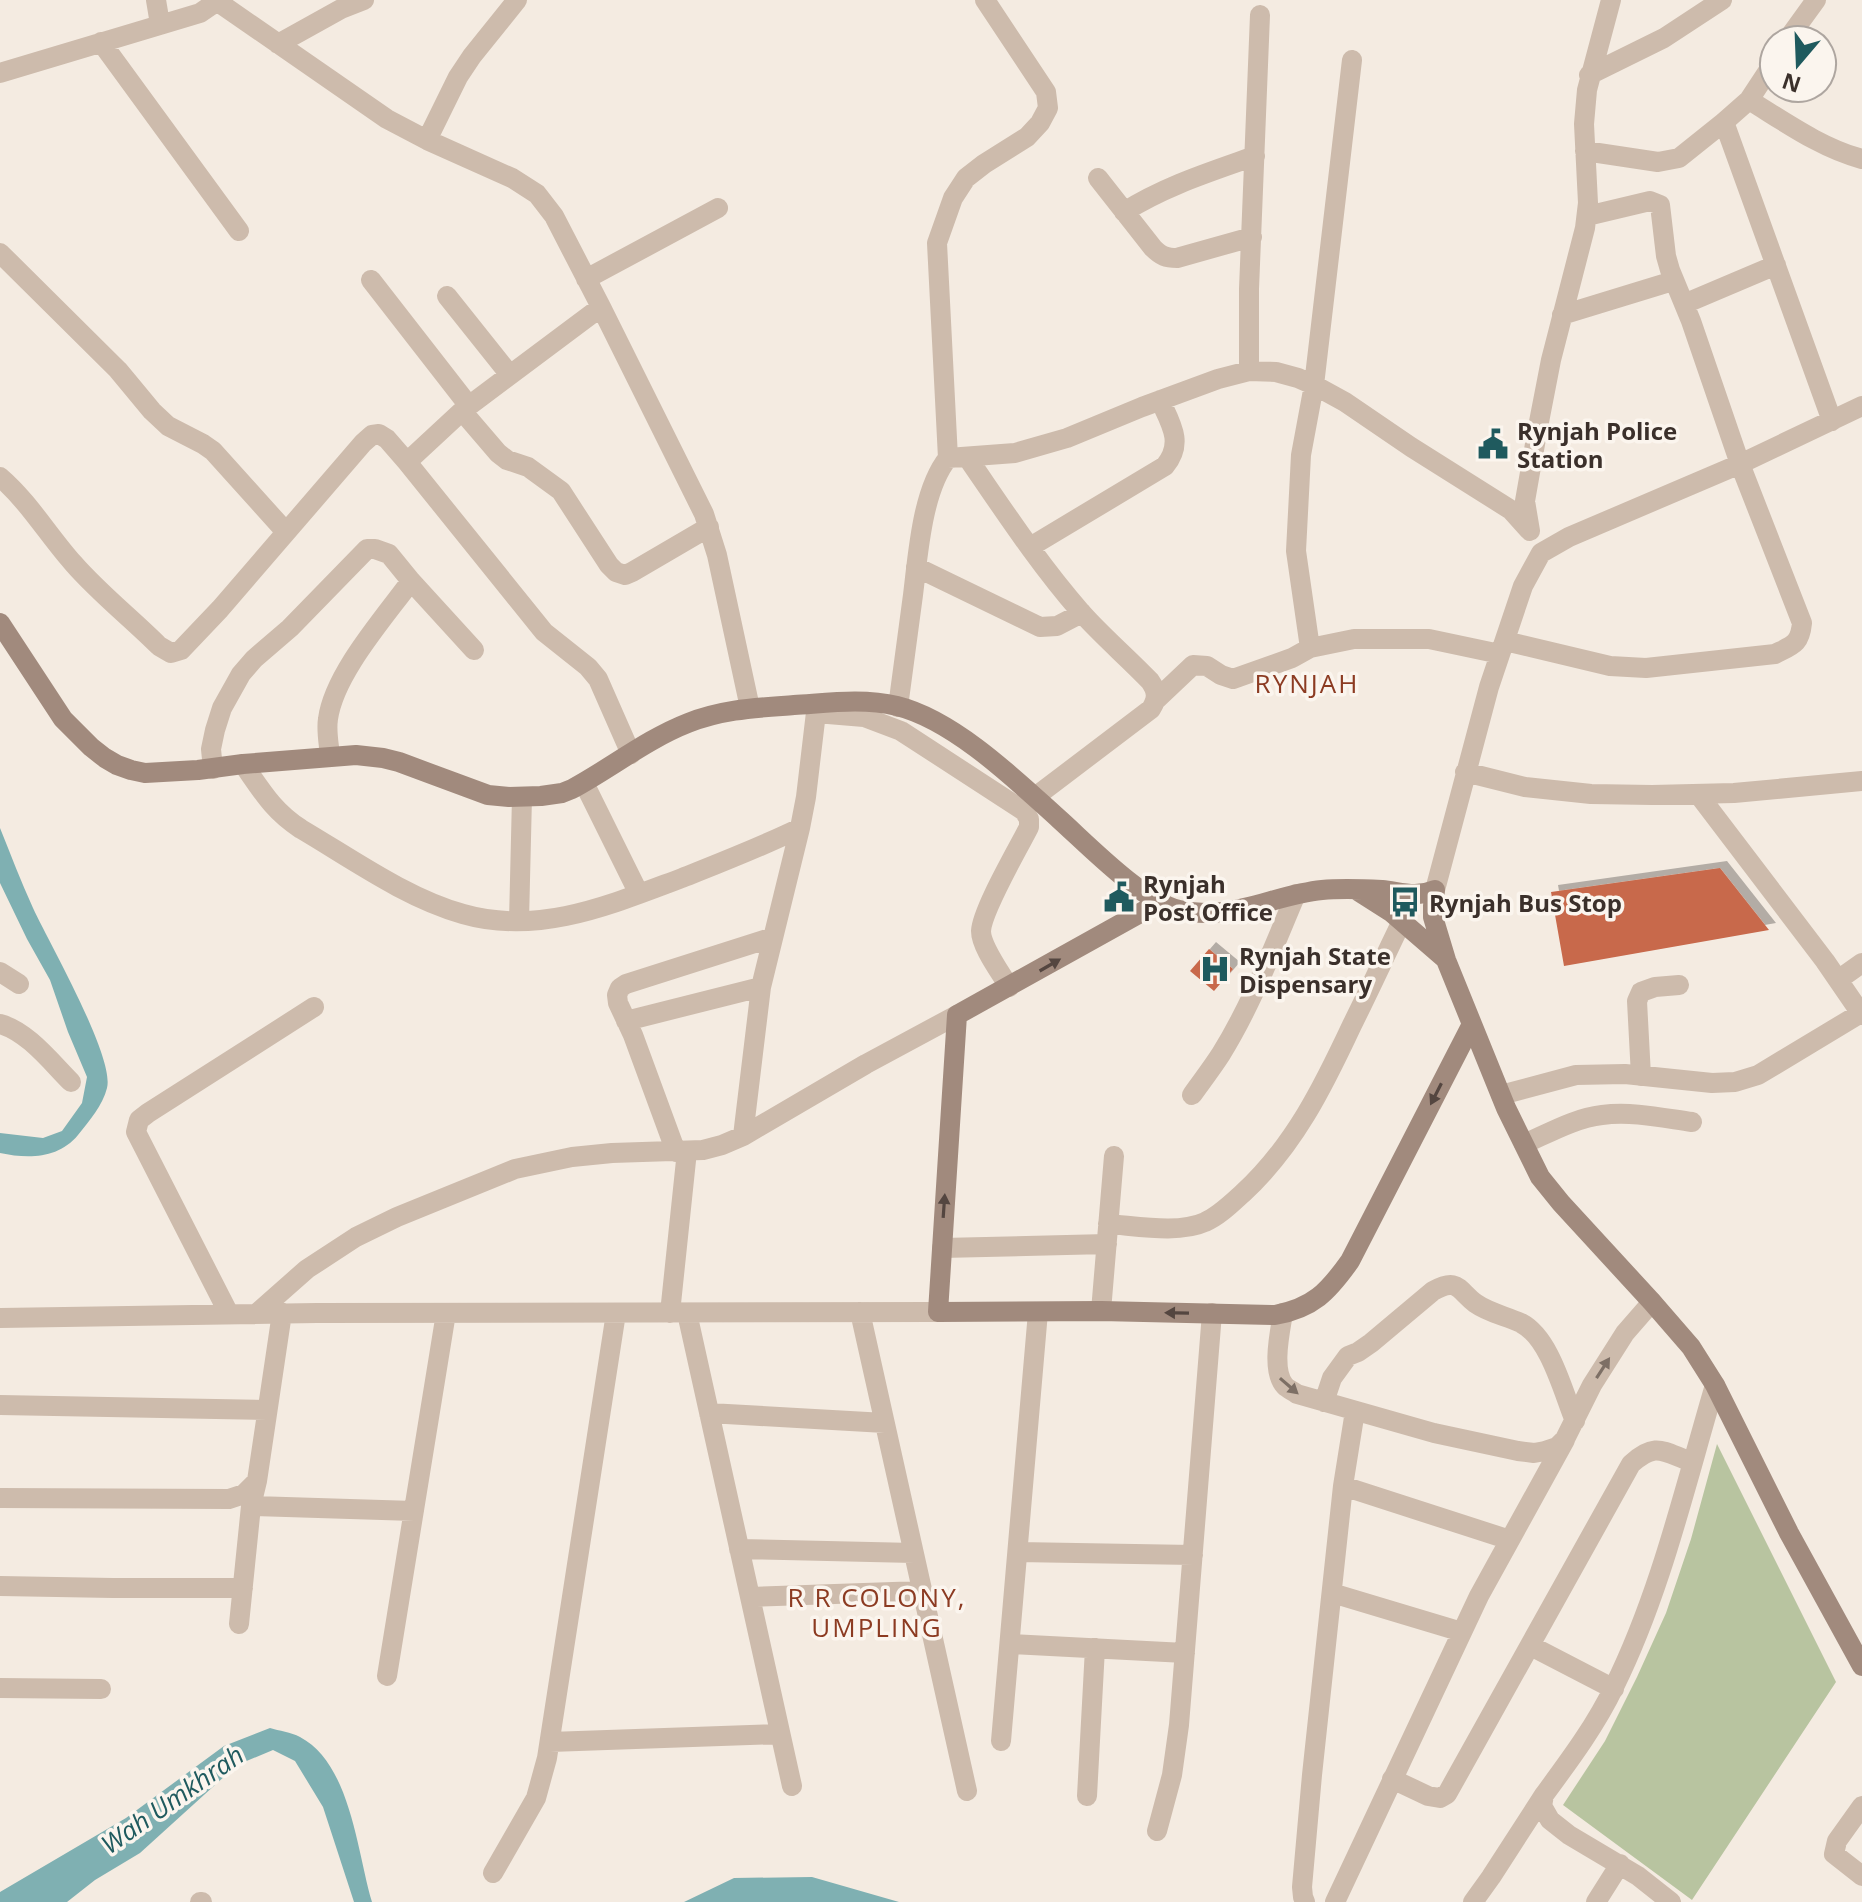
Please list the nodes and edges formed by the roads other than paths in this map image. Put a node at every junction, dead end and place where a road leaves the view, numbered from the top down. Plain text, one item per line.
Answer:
1 (156, 0) edge
2 (364, 0) edge
3 (517, 0) edge
4 (985, 0) edge
5 (1611, 0) edge
6 (1722, 0) edge
7 (1816, 0) edge
8 (219, 1) edge
9 (1260, 15) dead end
10 (160, 24) junction
11 (1799, 24) edge
12 (101, 42) junction
13 (278, 44) junction
14 (1352, 60) dead end
15 (0, 73) edge
16 (1589, 75) junction
17 (1758, 86) edge
18 (1749, 100) junction
19 (1724, 122) junction
20 (427, 140) junction
21 (1585, 151) junction
22 (1255, 156) junction
23 (1862, 159) edge
24 (1098, 178) dead end
25 (718, 208) dead end
26 (1124, 212) junction
27 (1587, 216) junction
28 (239, 231) dead end
29 (1252, 237) junction
30 (0, 253) edge
31 (1776, 265) junction
32 (586, 279) junction
33 (371, 280) dead end
34 (1673, 281) junction
35 (447, 296) dead end
36 (1684, 304) junction
37 (601, 307) junction
38 (1562, 315) junction
39 (1249, 371) junction
40 (510, 375) junction
41 (1314, 385) junction
42 (1160, 400) junction
43 (1862, 406) edge
44 (465, 409) junction
45 (1832, 421) junction
46 (957, 457) junction
47 (407, 462) junction
48 (1740, 464) junction
49 (0, 477) edge
50 (709, 527) junction
51 (1529, 530) junction
52 (286, 532) junction
53 (1030, 547) junction
54 (1545, 551) junction
55 (916, 567) junction
56 (411, 581) junction
57 (1082, 613) junction
58 (0, 623) edge
59 (1310, 648) junction
60 (1502, 648) junction
61 (474, 650) dead end
62 (1156, 700) junction
63 (898, 707) junction
64 (750, 708) junction
65 (817, 709) junction
66 (631, 754) junction
67 (330, 756) junction
68 (243, 764) junction
69 (213, 769) junction
70 (1465, 772) junction
71 (1862, 781) edge
72 (584, 783) junction
73 (1698, 794) junction
74 (522, 797) junction
75 (1035, 797) junction
76 (800, 828) junction
77 (1355, 889) junction
78 (1435, 890) junction
79 (639, 894) junction
80 (1296, 894) junction
81 (1160, 902) junction
82 (519, 921) junction
83 (1402, 921) junction
84 (773, 937) junction
85 (1446, 960) junction
86 (1862, 963) edge
87 (0, 972) edge
88 (1838, 980) junction
89 (19, 984) dead end
90 (1679, 985) dead end
91 (761, 987) junction
92 (1009, 987) junction
93 (314, 1007) dead end
94 (1861, 1014) edge
95 (957, 1015) junction
96 (626, 1021) junction
97 (0, 1024) edge
98 (1472, 1024) junction
99 (1641, 1076) junction
100 (71, 1082) dead end
101 (1192, 1095) dead end
102 (1501, 1095) junction
103 (1692, 1122) dead end
104 (743, 1136) junction
105 (1524, 1144) junction
106 (682, 1152) junction
107 (1114, 1156) dead end
108 (1107, 1234) junction
109 (942, 1248) junction
110 (1652, 1302) junction
111 (1101, 1311) junction
112 (860, 1312) junction
113 (938, 1312) junction
114 (1038, 1312) junction
115 (282, 1313) junction
116 (446, 1313) junction
117 (616, 1313) junction
118 (679, 1313) junction
119 (1212, 1313) junction
120 (1283, 1313) junction
121 (229, 1314) junction
122 (256, 1314) junction
123 (0, 1318) edge
124 (1715, 1385) junction
125 (1324, 1402) junction
126 (0, 1405) edge
127 (267, 1410) junction
128 (1355, 1411) junction
129 (709, 1413) junction
130 (885, 1423) junction
131 (1570, 1430) junction
132 (1692, 1462) junction
133 (257, 1481) junction
134 (1343, 1486) junction
135 (0, 1498) edge
136 (251, 1506) junction
137 (414, 1511) junction
138 (1510, 1540) junction
139 (739, 1549) junction
140 (1018, 1552) junction
141 (914, 1553) junction
142 (1193, 1555) junction
143 (0, 1586) edge
144 (243, 1588) junction
145 (922, 1591) junction
146 (1332, 1593) junction
147 (750, 1597) junction
148 (239, 1624) dead end
149 (1462, 1632) junction
150 (1010, 1644) junction
151 (1531, 1646) junction
152 (1095, 1648) junction
153 (1185, 1653) junction
154 (1862, 1666) edge
155 (387, 1676) dead end
156 (0, 1688) edge
157 (101, 1689) dead end
158 (1614, 1689) junction
159 (780, 1734) junction
160 (1001, 1741) dead end
161 (550, 1742) junction
162 (1392, 1779) junction
163 (792, 1786) dead end
164 (967, 1791) dead end
165 (1544, 1795) junction
166 (1087, 1796) dead end
167 (1862, 1806) edge
168 (1157, 1831) dead end
169 (1620, 1864) junction
170 (493, 1873) dead end
171 (1862, 1876) edge
172 (1305, 1902) edge
173 (1335, 1902) edge
174 (1473, 1902) edge
175 (1596, 1902) edge
176 (1671, 1902) edge

1 - 10 street
2 - 13 street
3 - 20 street
4 - 46 street
5 - 16 street
6 - 16 street
7 - 11 street
8 - 10 street
8 - 13 street
9 - 22 street
10 - 12 street
12 - 15 street
12 - 28 street
13 - 20 street
14 - 41 street
16 - 21 street
17 - 18 street
18 - 19 street
18 - 23 street
19 - 21 street
19 - 31 street
20 - 32 street
21 - 27 street
22 - 26 street
22 - 29 street
24 - 26 street
25 - 32 street
26 - 29 street
27 - 34 street
27 - 38 street
29 - 39 street
30 - 52 street
31 - 36 street
31 - 45 street
32 - 37 street
33 - 44 street
34 - 36 street
34 - 38 street
35 - 40 street
36 - 48 street
37 - 40 street
37 - 50 street
38 - 51 street
39 - 41 street
39 - 42 street
40 - 44 street
41 - 51 street
41 - 59 street
42 - 46 street
42 - 53 street
43 - 45 street
44 - 47 street
44 - 50 street
45 - 48 street
46 - 53 street
46 - 55 street
47 - 52 street
47 - 66 street
48 - 54 street
48 - 60 street
49 - 52 street
50 - 64 street
51 - 54 street
53 - 57 street
54 - 60 street
55 - 57 street
55 - 63 street
56 - 61 street
56 - 67 street
56 - 69 street
57 - 62 street
58 - 69 street
59 - 60 street
59 - 62 street
60 - 70 street
62 - 75 street
63 - 65 street
63 - 75 street
64 - 65 street
64 - 66 street
65 - 76 street
65 - 92 street
66 - 72 street
67 - 68 street
67 - 74 street
68 - 69 street
68 - 82 street
70 - 73 street
70 - 78 street
71 - 73 street
72 - 74 street
72 - 79 street
73 - 88 street
74 - 82 street
75 - 81 street
76 - 79 street
76 - 84 street
77 - 78 street
77 - 80 street
77 - 83 street
78 - 85 street
79 - 82 street
80 - 81 street
80 - 101 street
92 -> 81 street
83 - 85 street
83 - 108 street
84 - 91 street
84 - 96 street
85 - 98 street
86 - 88 street
87 - 89 street
88 - 94 street
90 - 99 street
91 - 96 street
91 - 104 street
92 - 95 street
93 - 121 street
94 - 99 street
95 - 104 street
109 -> 95 street
96 - 106 street
97 - 100 street
98 - 102 street
98 -> 120 street
99 - 102 street
102 - 105 street
103 - 105 street
104 - 106 street
105 - 110 street
106 - 118 street
106 - 122 street
107 - 108 street
108 - 109 street
108 - 111 street
109 - 113 street
110 - 124 street
131 -> 110 street
111 - 114 street
119 -> 111 street
112 - 113 street
112 - 118 street
112 - 130 street
113 - 114 street
114 - 140 street
115 - 116 street
115 - 122 street
115 - 127 street
116 - 117 street
116 - 137 street
117 - 118 street
117 - 161 street
118 - 129 street
119 - 120 street
119 - 142 street
120 -> 125 street
121 - 122 street
121 - 123 street
124 - 132 street
124 - 154 street
125 - 128 street
125 - 131 street
126 - 127 street
127 - 133 street
128 - 131 street
128 - 134 street
129 - 130 street
129 - 139 street
130 - 141 street
131 - 138 street
132 - 151 street
132 - 158 street
133 - 135 street
133 - 136 street
134 - 138 street
134 - 146 street
136 - 137 street
136 - 144 street
137 - 155 street
138 - 149 street
139 - 141 street
139 - 147 street
140 - 142 street
140 - 150 street
141 - 145 street
142 - 153 street
143 - 144 street
144 - 148 street
145 - 147 street
145 - 164 street
146 - 149 street
146 - 172 street
147 - 159 street
149 - 162 street
150 - 152 street
150 - 160 street
151 - 158 street
151 - 162 street
152 - 153 street
152 - 166 street
153 - 168 street
156 - 157 street
158 - 165 street
159 - 161 street
159 - 163 street
161 - 170 street
162 - 173 street
165 - 169 street
165 - 174 street
167 - 171 street
169 - 175 street
169 - 176 street

